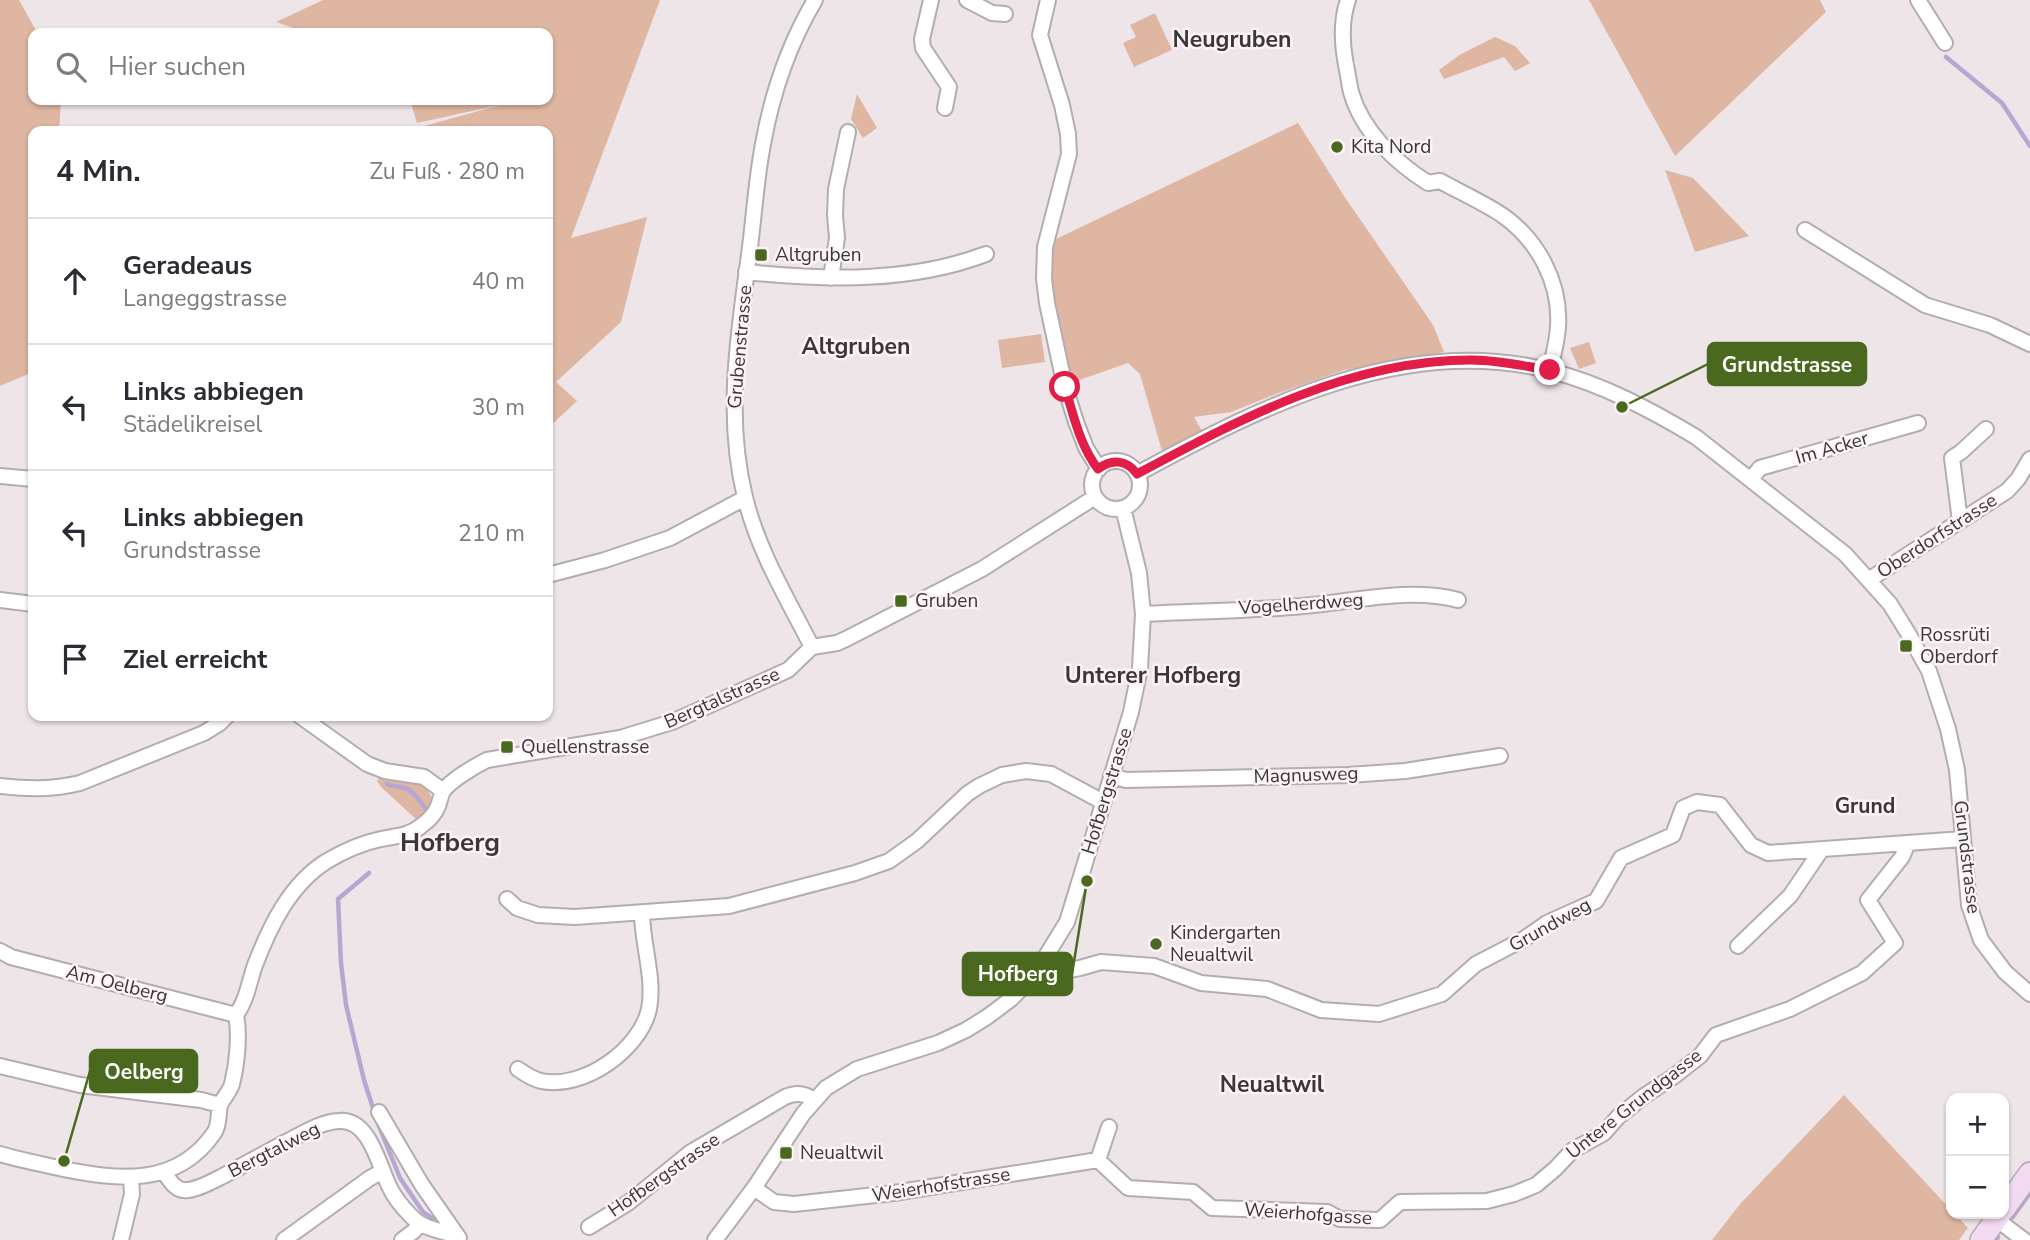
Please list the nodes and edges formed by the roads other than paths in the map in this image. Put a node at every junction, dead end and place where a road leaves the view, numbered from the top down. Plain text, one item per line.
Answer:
1 (815, 0) edge
2 (931, 0) edge
3 (967, 0) edge
4 (1048, 0) edge
5 (1348, 0) edge
6 (1918, 0) edge
7 (1005, 14) dead end
8 (1945, 43) dead end
9 (946, 108) dead end
10 (848, 132) dead end
11 (1805, 230) dead end
12 (986, 254) dead end
13 (746, 272) junction
14 (831, 278) junction
15 (2030, 344) edge
16 (1550, 370) junction
17 (1917, 424) dead end
18 (1986, 429) dead end
19 (2030, 459) edge
20 (1098, 469) junction
21 (1137, 474) junction
22 (0, 476) edge
23 (28, 479) edge
24 (1751, 479) junction
25 (1095, 497) junction
26 (745, 498) junction
27 (1123, 508) junction
28 (1960, 521) junction
29 (553, 574) edge
30 (1870, 579) junction
31 (0, 600) edge
32 (1458, 600) dead end
33 (28, 603) edge
34 (1143, 614) junction
35 (812, 647) junction
36 (222, 721) edge
37 (306, 721) edge
38 (1500, 756) dead end
39 (1111, 776) junction
40 (0, 786) edge
41 (443, 791) junction
42 (1103, 802) junction
43 (1963, 839) junction
44 (1908, 843) junction
45 (1822, 849) junction
46 (507, 898) dead end
47 (642, 913) junction
48 (1738, 946) dead end
49 (0, 951) edge
50 (1033, 977) junction
51 (2030, 994) edge
52 (236, 1015) junction
53 (0, 1066) edge
54 (518, 1069) dead end
55 (814, 1100) junction
56 (220, 1105) junction
57 (379, 1112) dead end
58 (1109, 1126) dead end
59 (0, 1154) edge
60 (1098, 1160) junction
61 (383, 1171) junction
62 (164, 1172) junction
63 (2030, 1173) edge
64 (131, 1177) junction
65 (754, 1188) junction
66 (1487, 1201) joint
67 (2009, 1202) edge
68 (1996, 1219) edge
69 (2005, 1219) edge
70 (420, 1224) junction
71 (589, 1227) dead end
72 (459, 1238) edge
73 (121, 1240) edge
74 (284, 1240) edge
75 (402, 1240) edge
76 (715, 1240) edge
77 (1981, 1240) edge
78 (2024, 1240) edge

1 - 13 street, Grubenstrasse
2 - 9 street
3 - 7 street
4 - 20 street
5 - 16 street
6 - 8 street
10 - 14 street
11 - 15 street
12 - 14 street
13 - 14 street
13 - 26 street, Grubenstrasse
16 - 21 street, Grundstrasse
16 - 24 street, Grundstrasse
17 - 24 street, Im Acker
18 - 28 street
19 - 28 street, Oberdorfstrasse
20 - 21 street
20 - 25 street
21 - 27 street
22 - 23 street
24 - 30 street, Grundstrasse
25 - 27 street
25 - 35 street, Bergtalstrasse
26 - 29 street
26 - 35 street, Grubenstrasse
27 - 34 street, Hofbergstrasse
28 - 30 street, Oberdorfstrasse
30 - 43 street, Grundstrasse
31 - 33 street
32 - 34 street, Vogelherdweg
34 - 39 street, Hofbergstrasse
35 - 41 street, Bergtalstrasse
36 - 40 street
37 - 41 street
38 - 39 street, Magnusweg
39 - 42 street, Hofbergstrasse
41 - 52 street, Bergtalstrasse
42 - 47 street
42 - 50 street, Hofbergstrasse
43 - 44 street, Grundweg
43 - 51 street, Grundstrasse
44 - 45 street, Grundweg
44 - 66 street, Untere Grundgasse
45 - 48 street
45 - 50 street, Grundweg
46 - 47 street
47 - 54 street
49 - 52 street, Am Oelberg
50 - 55 street, Hofbergstrasse
52 - 56 street, Bergtalstrasse
53 - 56 street
55 - 65 street, Hofbergstrasse
55 - 71 street, Hofbergstrasse
56 - 62 street, Bergtalstrasse
57 - 72 street
58 - 60 street
59 - 64 street, Bergtalstrasse
60 - 65 street, Weierhofstrasse
60 - 66 street, Weierhofgasse
61 - 62 street, Bergtalweg
61 - 70 street, Bergtalweg
61 - 74 street
62 - 64 street, Bergtalstrasse
63 - 67 main road
64 - 73 street
65 - 76 street, Hofbergstrasse
68 - 77 main road
69 - 78 street
70 - 72 street, Bergtalweg
70 - 75 street

